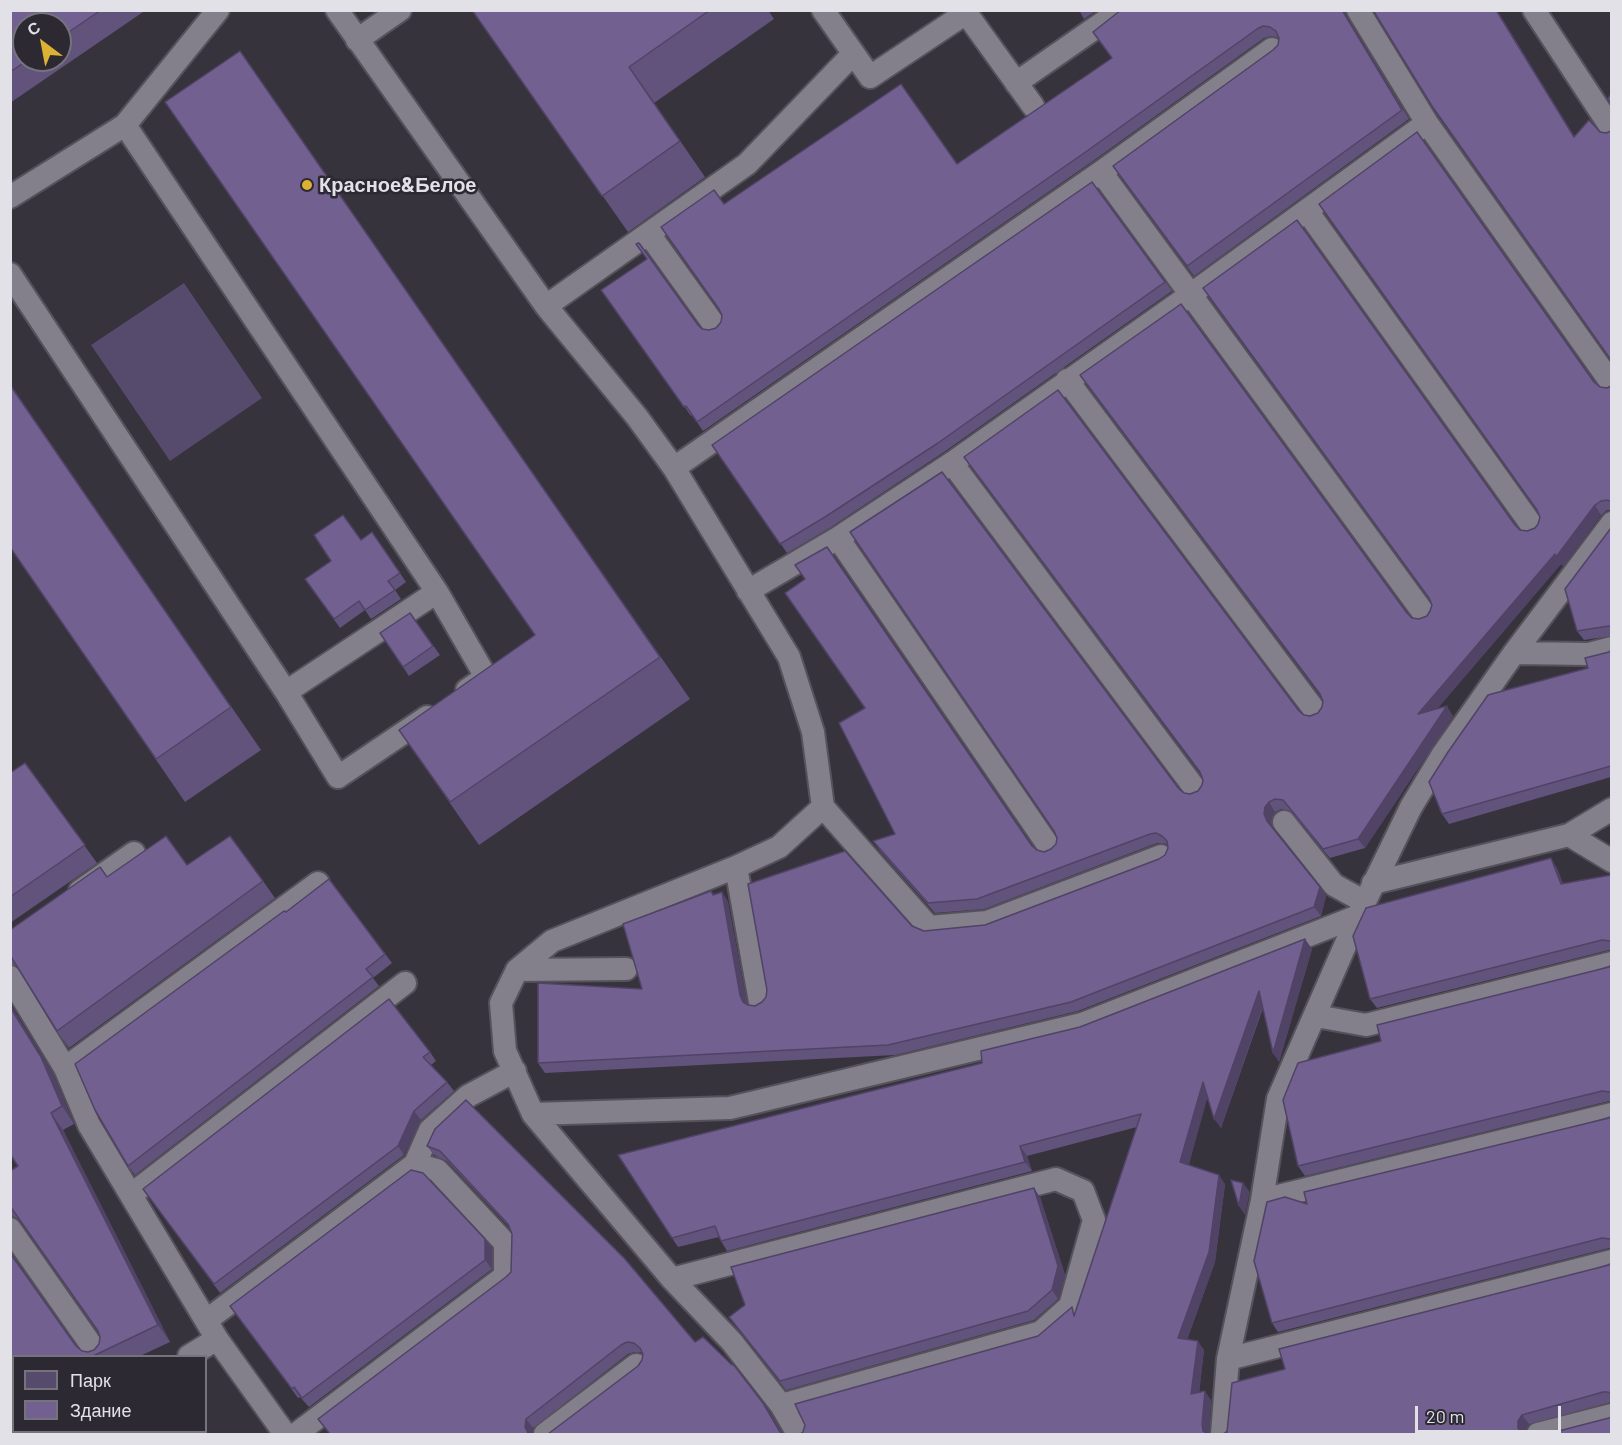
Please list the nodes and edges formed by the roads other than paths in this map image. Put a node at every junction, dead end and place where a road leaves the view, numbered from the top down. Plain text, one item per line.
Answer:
1 (218, 10) edge
2 (337, 10) edge
3 (400, 10) edge
4 (823, 10) edge
5 (1121, 10) edge
6 (1358, 10) edge
7 (1533, 10) edge
8 (965, 12) edge
9 (357, 40) junction
10 (1272, 49) edge
11 (853, 54) junction
12 (1016, 83) junction
13 (1033, 106) dead end
14 (1427, 123) junction
15 (125, 125) junction
16 (1611, 129) edge
17 (1101, 172) junction
18 (10, 197) edge
19 (1307, 211) junction
20 (649, 234) junction
21 (10, 274) edge
22 (1190, 295) junction
23 (546, 306) junction
24 (715, 326) edge
25 (1067, 380) junction
26 (1611, 384) edge
27 (952, 463) junction
28 (674, 468) junction
29 (1611, 523) edge
30 (1533, 527) edge
31 (838, 538) junction
32 (748, 591) junction
33 (437, 592) junction
34 (1425, 615) edge
35 (1611, 648) edge
36 (1514, 653) junction
37 (286, 692) junction
38 (1316, 712) edge
39 (1196, 790) edge
40 (823, 807) junction
41 (1611, 809) edge
42 (1284, 822) dead end
43 (1569, 835) junction
44 (1050, 848) edge
45 (134, 853) dead end
46 (1161, 856) edge
47 (1611, 861) edge
48 (736, 867) junction
49 (318, 883) dead end
50 (67, 900) edge
51 (1366, 900) junction
52 (1611, 963) edge
53 (626, 969) dead end
54 (517, 970) junction
55 (12, 983) edge
56 (405, 983) dead end
57 (760, 1002) edge
58 (1316, 1016) junction
59 (65, 1068) junction
60 (515, 1071) junction
61 (533, 1114) junction
62 (1611, 1114) edge
63 (415, 1164) junction
64 (132, 1194) junction
65 (1262, 1200) junction
66 (10, 1229) edge
67 (1611, 1261) edge
68 (672, 1279) junction
69 (212, 1330) junction
70 (98, 1355) edge
71 (190, 1355) edge
72 (1228, 1359) junction
73 (636, 1365) edge
74 (781, 1405) junction
75 (1611, 1415) edge
76 (285, 1434) edge
77 (296, 1434) edge
78 (545, 1434) edge
79 (798, 1434) edge
80 (1222, 1434) edge
81 (1538, 1434) edge

1 - 15 lane
2 - 9 lane
3 - 9 lane
4 - 11 lane
5 - 12 lane
6 - 14 lane
7 - 16 lane
8 - 11 lane
8 - 12 lane
9 - 23 lane
10 - 17 lane
11 - 20 lane
12 - 13 lane
14 - 19 lane
14 - 26 lane
15 - 18 lane
15 - 33 lane
17 - 22 lane
17 - 28 lane
19 - 22 lane
19 - 30 lane
20 - 23 lane
20 - 24 lane
21 - 37 lane
22 - 25 lane
22 - 34 lane
23 - 28 lane
25 - 27 lane
25 - 38 lane
27 - 31 lane
27 - 39 lane
28 - 32 lane
29 - 36 lane
31 - 32 lane
31 - 44 lane
32 - 40 lane
33 - 37 lane
33 - 37 lane
35 - 36 lane
36 - 51 lane
40 - 46 lane
40 - 48 lane
41 - 43 lane
42 - 51 lane
43 - 47 lane
43 - 51 lane
45 - 50 lane
48 - 54 lane
48 - 57 lane
49 - 59 lane
51 - 58 lane
51 - 61 lane
52 - 58 lane
53 - 54 lane
54 - 60 lane
55 - 59 lane
56 - 64 lane
58 - 65 lane
59 - 64 lane
60 - 61 lane
60 - 63 lane
61 - 68 lane
62 - 65 lane
63 - 69 lane
63 - 77 lane
64 - 69 lane
65 - 72 lane
66 - 70 lane
67 - 72 lane
68 - 74 lane
68 - 74 lane
69 - 71 lane
69 - 76 lane
72 - 80 lane
73 - 78 lane
74 - 79 lane
75 - 81 lane

